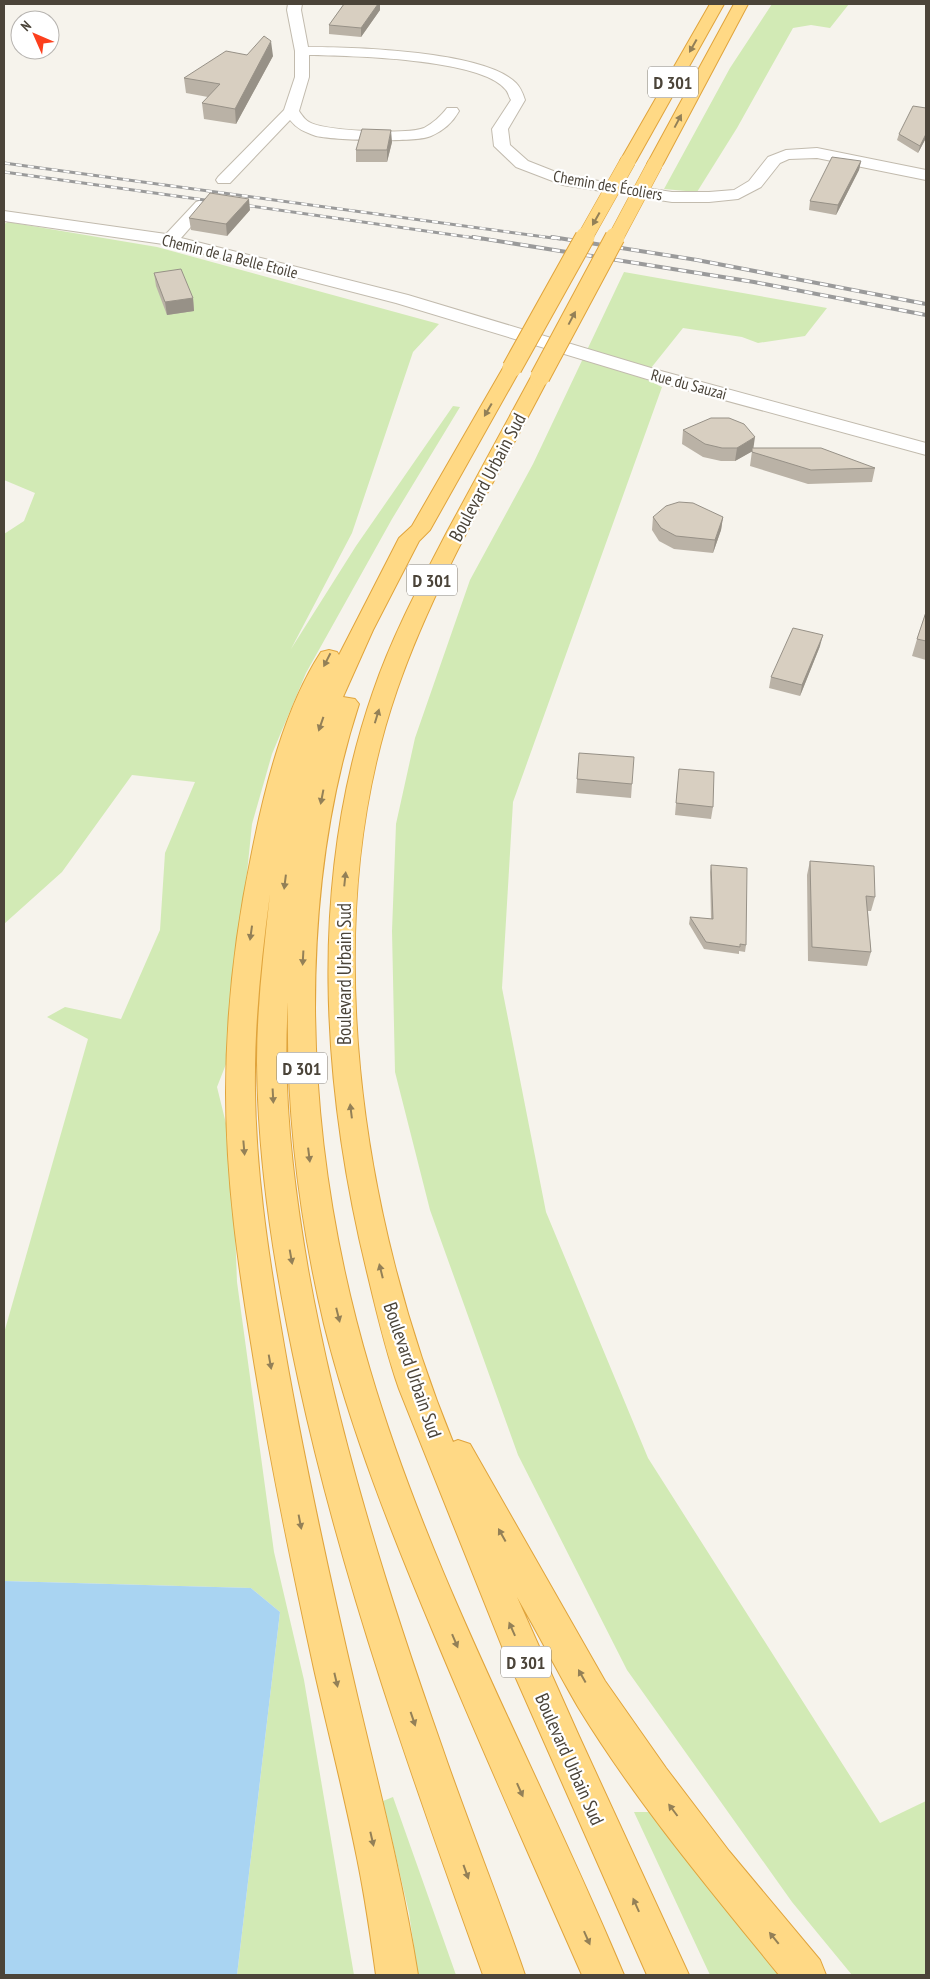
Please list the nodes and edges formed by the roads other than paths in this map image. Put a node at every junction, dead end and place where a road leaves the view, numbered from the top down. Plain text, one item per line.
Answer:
1 (295, 4) edge
2 (717, 4) edge
3 (747, 7) edge
4 (302, 51) junction
5 (452, 111) dead end
6 (291, 112) junction
7 (917, 157) dead end
8 (881, 165) junction
9 (926, 175) edge
10 (224, 180) dead end
11 (202, 206) edge
12 (4, 216) edge
13 (170, 240) junction
14 (453, 313) joint
15 (926, 449) edge
16 (420, 530) junction
17 (409, 1368) junction
18 (397, 1975) edge
19 (504, 1975) edge
20 (603, 1975) edge
21 (668, 1975) edge
22 (805, 1975) edge

1 - 4 street
2 -> 16 highway, Boulevard Urbain Sud / D 301, bridge
17 -> 3 highway, Boulevard Urbain Sud / D 301, bridge
4 - 6 street
4 - 8 street, Chemin des Écoliers, bridge
5 - 6 street
6 - 10 street
7 - 8 street
8 - 9 street, Chemin des Écoliers
11 - 13 street
12 - 13 street, Chemin de la Belle Etoile
13 - 14 street, Chemin de la Belle Etoile
14 - 15 street, Rue du Sauzai
16 -> 18 highway
16 -> 19 highway
16 -> 20 highway, D 301
21 -> 17 highway, Boulevard Urbain Sud / D 301
22 -> 17 highway

